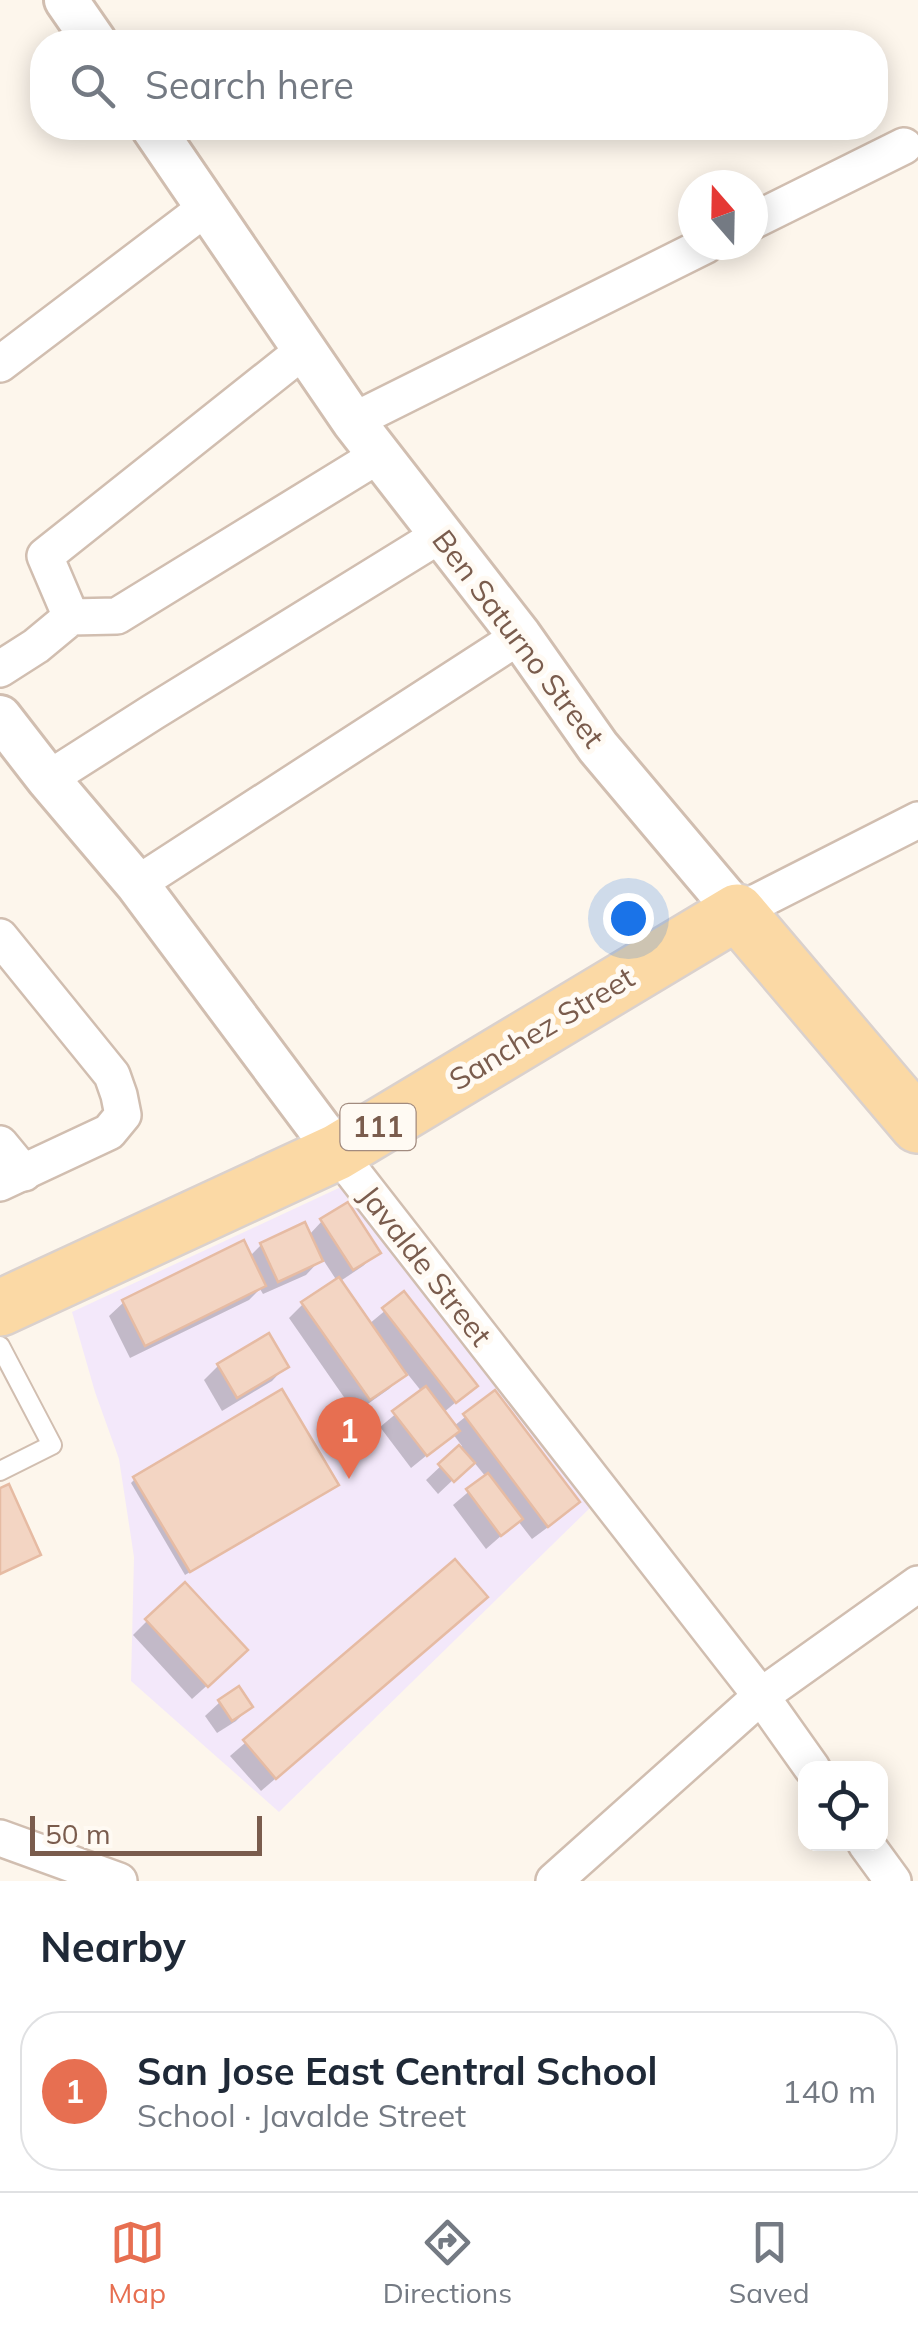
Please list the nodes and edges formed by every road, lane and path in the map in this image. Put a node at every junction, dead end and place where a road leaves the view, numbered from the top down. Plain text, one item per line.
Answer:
1 (66, 0) edge
2 (87, 30) edge
3 (161, 140) edge
4 (904, 146) dead end
5 (207, 206) junction
6 (768, 214) edge
7 (678, 259) edge
8 (304, 350) junction
9 (0, 364) edge
10 (352, 421) junction
11 (379, 456) junction
12 (440, 535) junction
13 (72, 616) junction
14 (520, 636) junction
15 (0, 669) edge
16 (0, 717) edge
17 (48, 779) junction
18 (918, 820) edge
19 (137, 884) junction
20 (737, 912) junction
21 (0, 937) edge
22 (918, 1124) edge
23 (0, 1144) edge
24 (336, 1152) junction
25 (12, 1178) edge
26 (0, 1308) edge
27 (0, 1346) edge
28 (0, 1471) edge
29 (918, 1584) edge
30 (760, 1696) junction
31 (807, 1761) edge
32 (0, 1838) edge
33 (871, 1851) edge
34 (119, 1881) edge
35 (554, 1881) edge
36 (893, 1881) edge

1 - 2 street
3 - 5 street, Ben Saturno Street
4 - 6 street
5 - 8 street, Ben Saturno Street
5 - 9 street
7 - 10 street
8 - 10 street, Ben Saturno Street
8 - 13 street
10 - 11 street, Ben Saturno Street
11 - 12 street, Ben Saturno Street
11 - 13 street
12 - 14 street, Ben Saturno Street
12 - 17 street
13 - 15 street
14 - 19 street
14 - 20 street, Ben Saturno Street
16 - 17 street, Javalde Street
17 - 19 street, Javalde Street
18 - 20 street, Sanchez Street
19 - 24 street, Javalde Street
20 - 22 main road, Ben Saturno Street
20 - 24 main road, Sanchez Street / 111
21 - 25 street
23 - 25 street
24 - 26 main road, Sanchez Street / 111
24 - 30 street, Javalde Street
27 - 28 lane
29 - 30 street
30 - 31 street, Javalde Street
30 - 35 street
32 - 34 street
33 - 36 street

